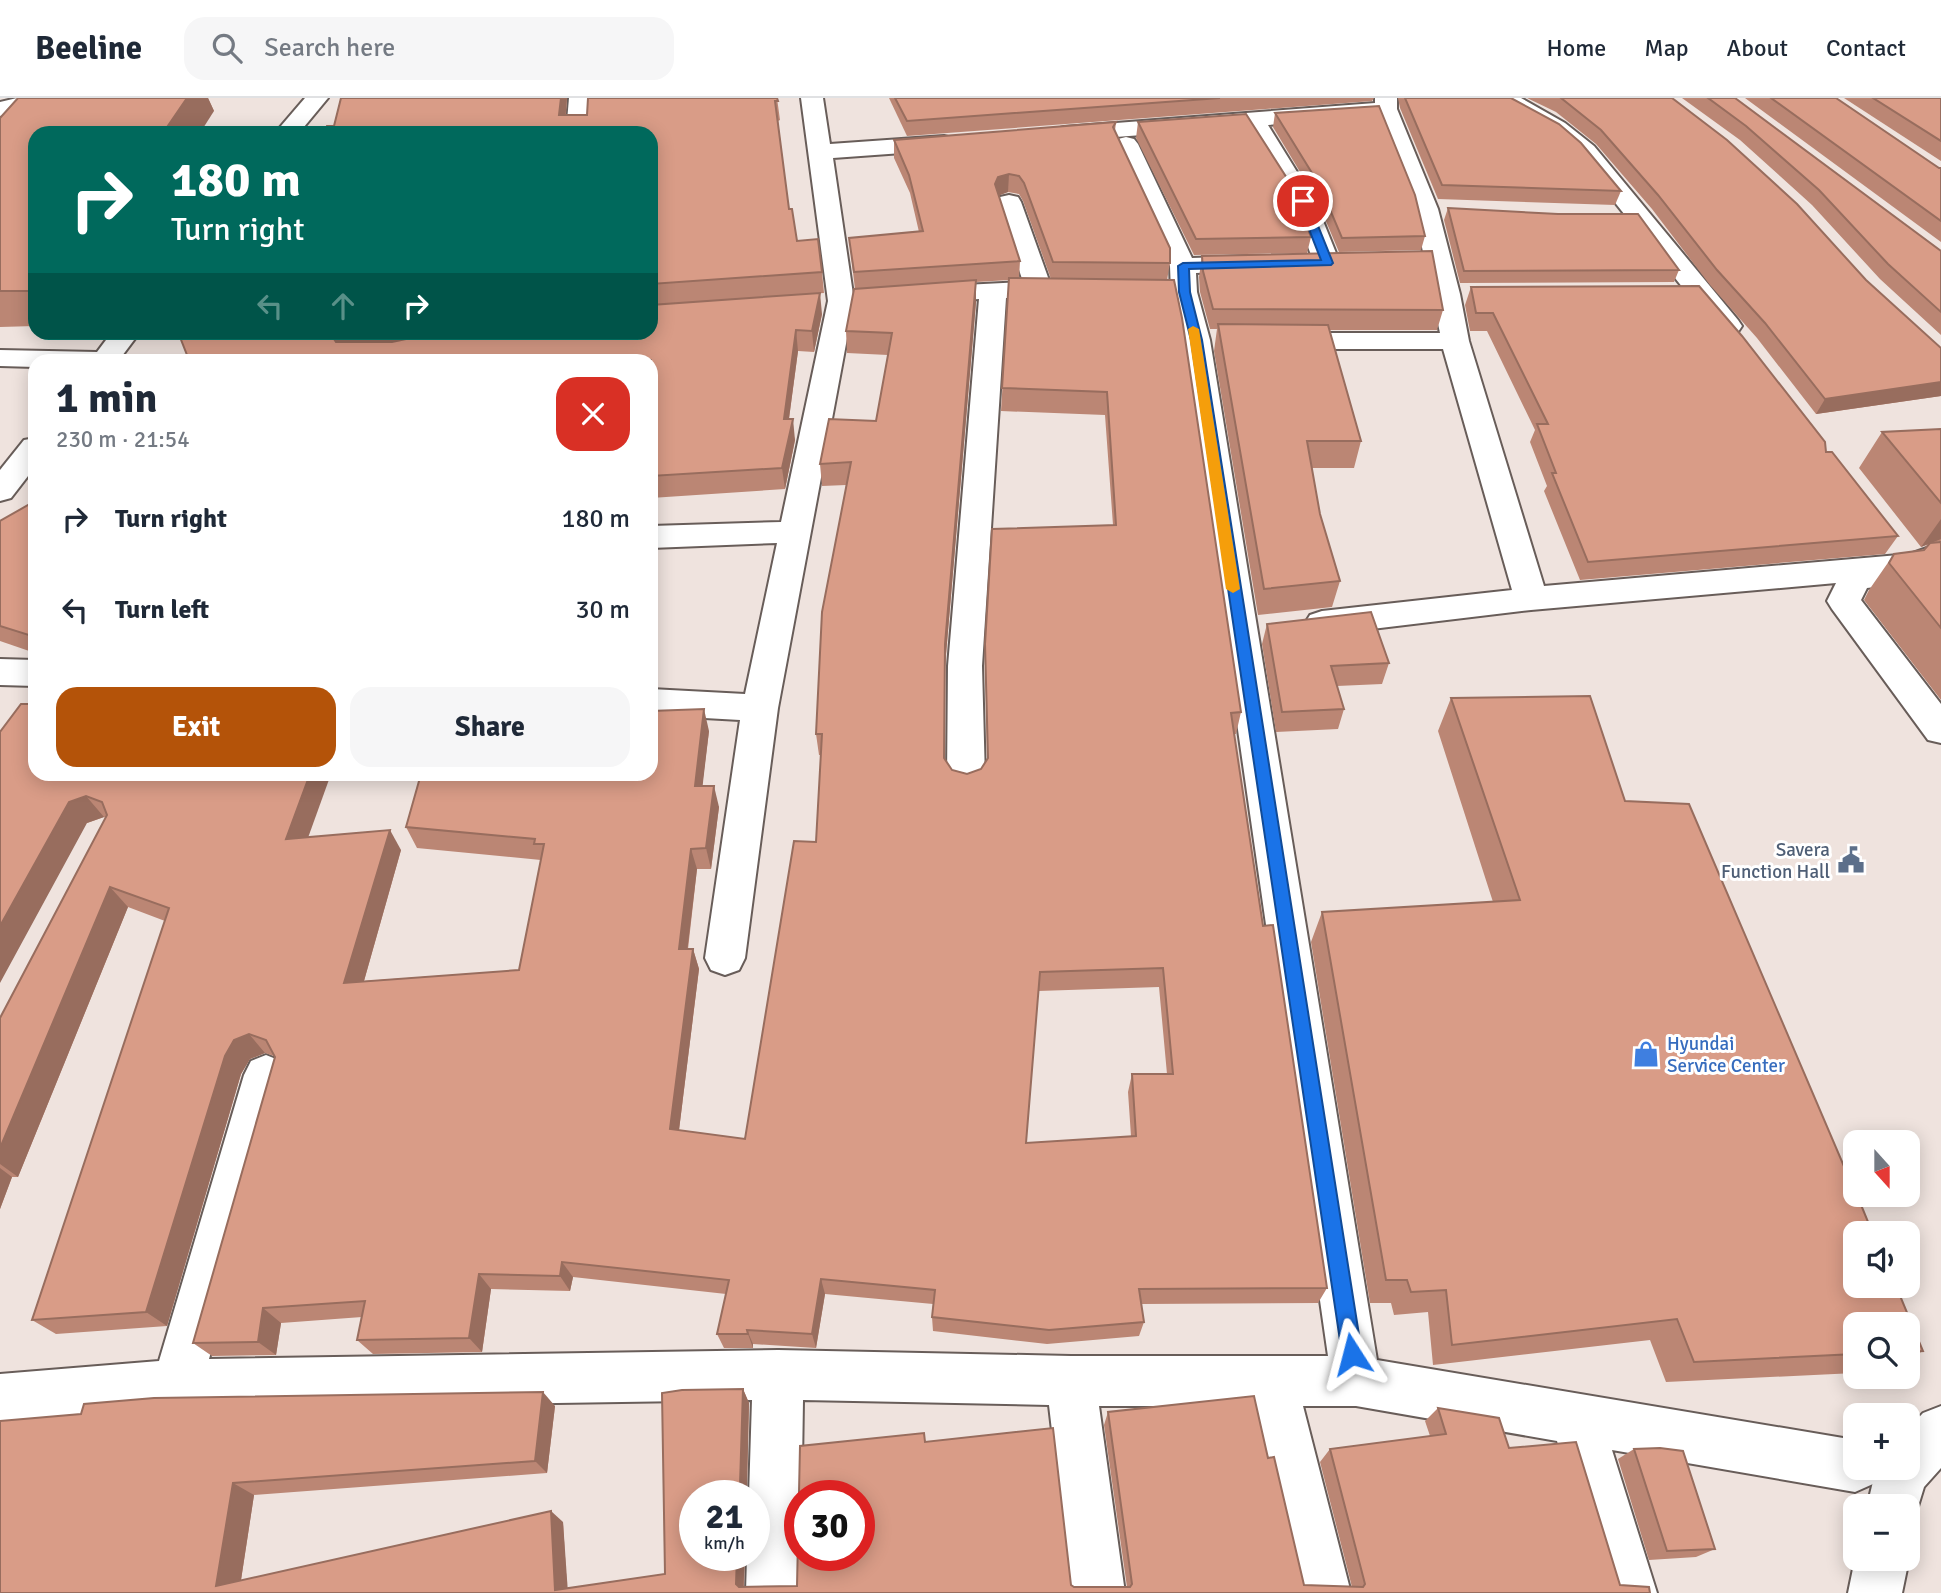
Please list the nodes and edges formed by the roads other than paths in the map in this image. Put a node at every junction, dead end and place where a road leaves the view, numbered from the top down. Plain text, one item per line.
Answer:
1 (317, 98) edge
2 (580, 98) edge
3 (812, 98) edge
4 (1503, 98) edge
5 (37, 100) edge
6 (1386, 104) edge
7 (0, 109) edge
8 (1253, 120) junction
9 (293, 126) edge
10 (578, 126) edge
11 (0, 131) edge
12 (1042, 135) edge
13 (972, 141) edge
14 (1126, 144) dead end
15 (819, 152) junction
16 (1009, 202) dead end
17 (1605, 216) edge
18 (1641, 216) junction
19 (1432, 272) junction
20 (1175, 283) junction
21 (993, 290) junction
22 (1038, 290) junction
23 (1078, 291) edge
24 (1475, 293) edge
25 (897, 297) edge
26 (121, 340) edge
27 (1224, 340) junction
28 (1455, 341) junction
29 (1745, 346) edge
30 (110, 354) edge
31 (0, 358) edge
32 (28, 359) edge
33 (28, 456) edge
34 (28, 485) edge
35 (0, 491) edge
36 (0, 497) edge
37 (796, 532) junction
38 (658, 537) edge
39 (1923, 559) edge
40 (1531, 599) junction
41 (1267, 629) junction
42 (0, 672) edge
43 (28, 674) edge
44 (658, 702) edge
45 (760, 708) junction
46 (1941, 730) edge
47 (966, 779) edge
48 (725, 958) dead end
49 (266, 1075) edge
50 (778, 1375) junction
51 (1071, 1381) junction
52 (1272, 1381) junction
53 (1356, 1381) junction
54 (177, 1384) junction
55 (0, 1399) edge
56 (1577, 1421) junction
57 (1941, 1432) edge
58 (1920, 1449) edge
59 (1843, 1467) edge
60 (1880, 1571) edge
61 (773, 1593) edge
62 (1098, 1593) edge
63 (1324, 1593) edge
64 (1630, 1593) edge
65 (1875, 1593) edge

1 - 9 street
2 - 10 street
3 - 15 street
4 - 18 street
5 - 7 street
5 - 11 street
6 - 8 street
6 - 19 street
8 - 12 street
8 - 20 street
13 - 15 street
14 - 20 street
15 - 37 street
16 - 22 street
17 - 18 street
18 - 29 street
19 - 24 street
19 - 28 street
20 - 27 street
21 - 22 street
21 - 25 street
21 - 47 street
22 - 23 street
26 - 30 street
27 - 28 street
27 - 41 street
28 - 40 street
31 - 32 street
33 - 35 street
34 - 36 street
37 - 38 street
37 - 45 street
39 - 40 street
39 - 46 street
40 - 41 street
41 - 53 street
42 - 43 street
44 - 45 street
45 - 48 street
49 - 54 street
50 - 51 street
50 - 54 street
50 - 61 street
51 - 52 street
51 - 62 street
52 - 53 street
52 - 63 street
53 - 56 street
54 - 55 street
56 - 59 street
56 - 64 street
57 - 58 street
60 - 65 street

